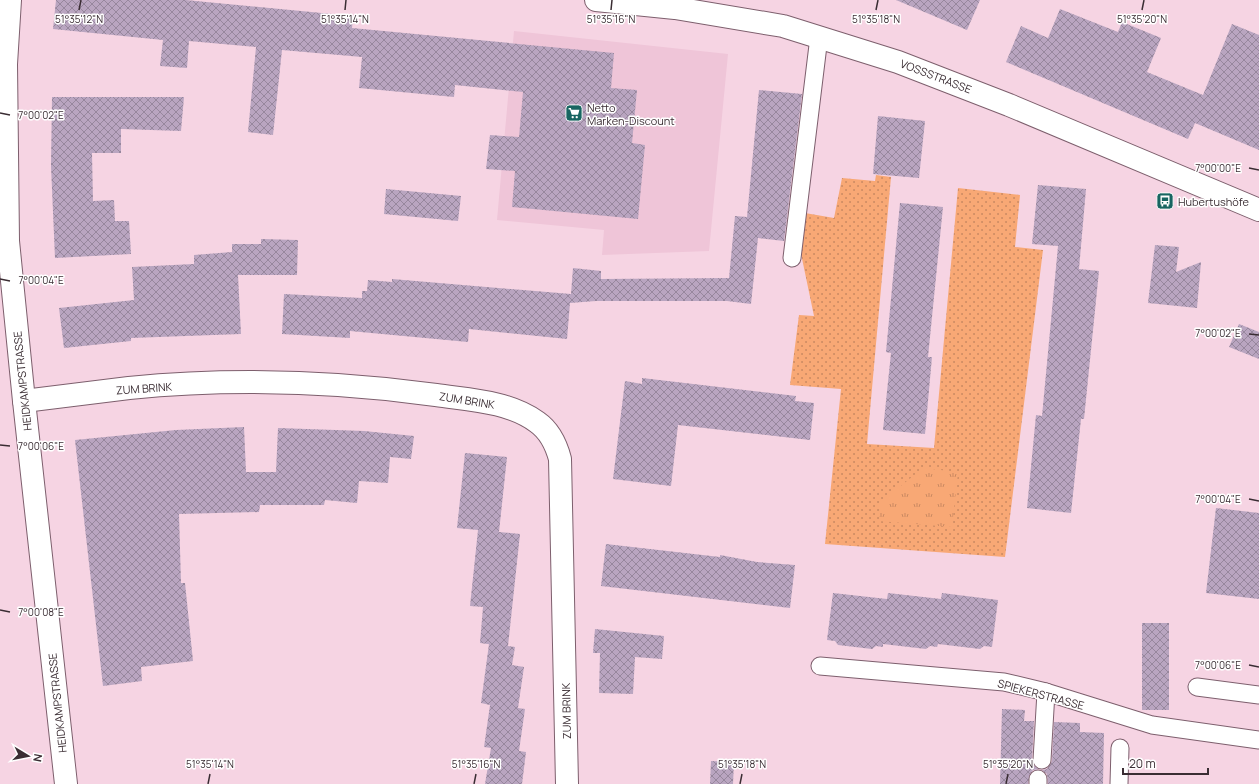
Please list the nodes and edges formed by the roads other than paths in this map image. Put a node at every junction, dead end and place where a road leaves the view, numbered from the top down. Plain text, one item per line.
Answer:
1 (10, 0) edge
2 (596, 0) edge
3 (675, 4) edge
4 (819, 37) junction
5 (1259, 210) edge
6 (792, 258) dead end
7 (24, 401) junction
8 (820, 666) dead end
9 (1197, 687) dead end
10 (1046, 692) junction
11 (1259, 694) edge
12 (1259, 740) edge
13 (1120, 748) dead end
14 (1042, 760) dead end
15 (66, 784) edge
16 (567, 784) edge
17 (1120, 784) edge

1 - 7 street, HEIDKAMPSTRASSE
2 - 3 street, VOSSSTRASSE
3 - 4 street, VOSSSTRASSE
4 - 5 street, VOSSSTRASSE
4 - 6 lane
7 - 15 street, HEIDKAMPSTRASSE
7 - 16 street, ZUM BRINK
8 - 10 lane, SPIEKERSTRASSE
9 - 11 lane
10 - 12 lane, SPIEKERSTRASSE
10 - 14 lane
13 - 17 lane

